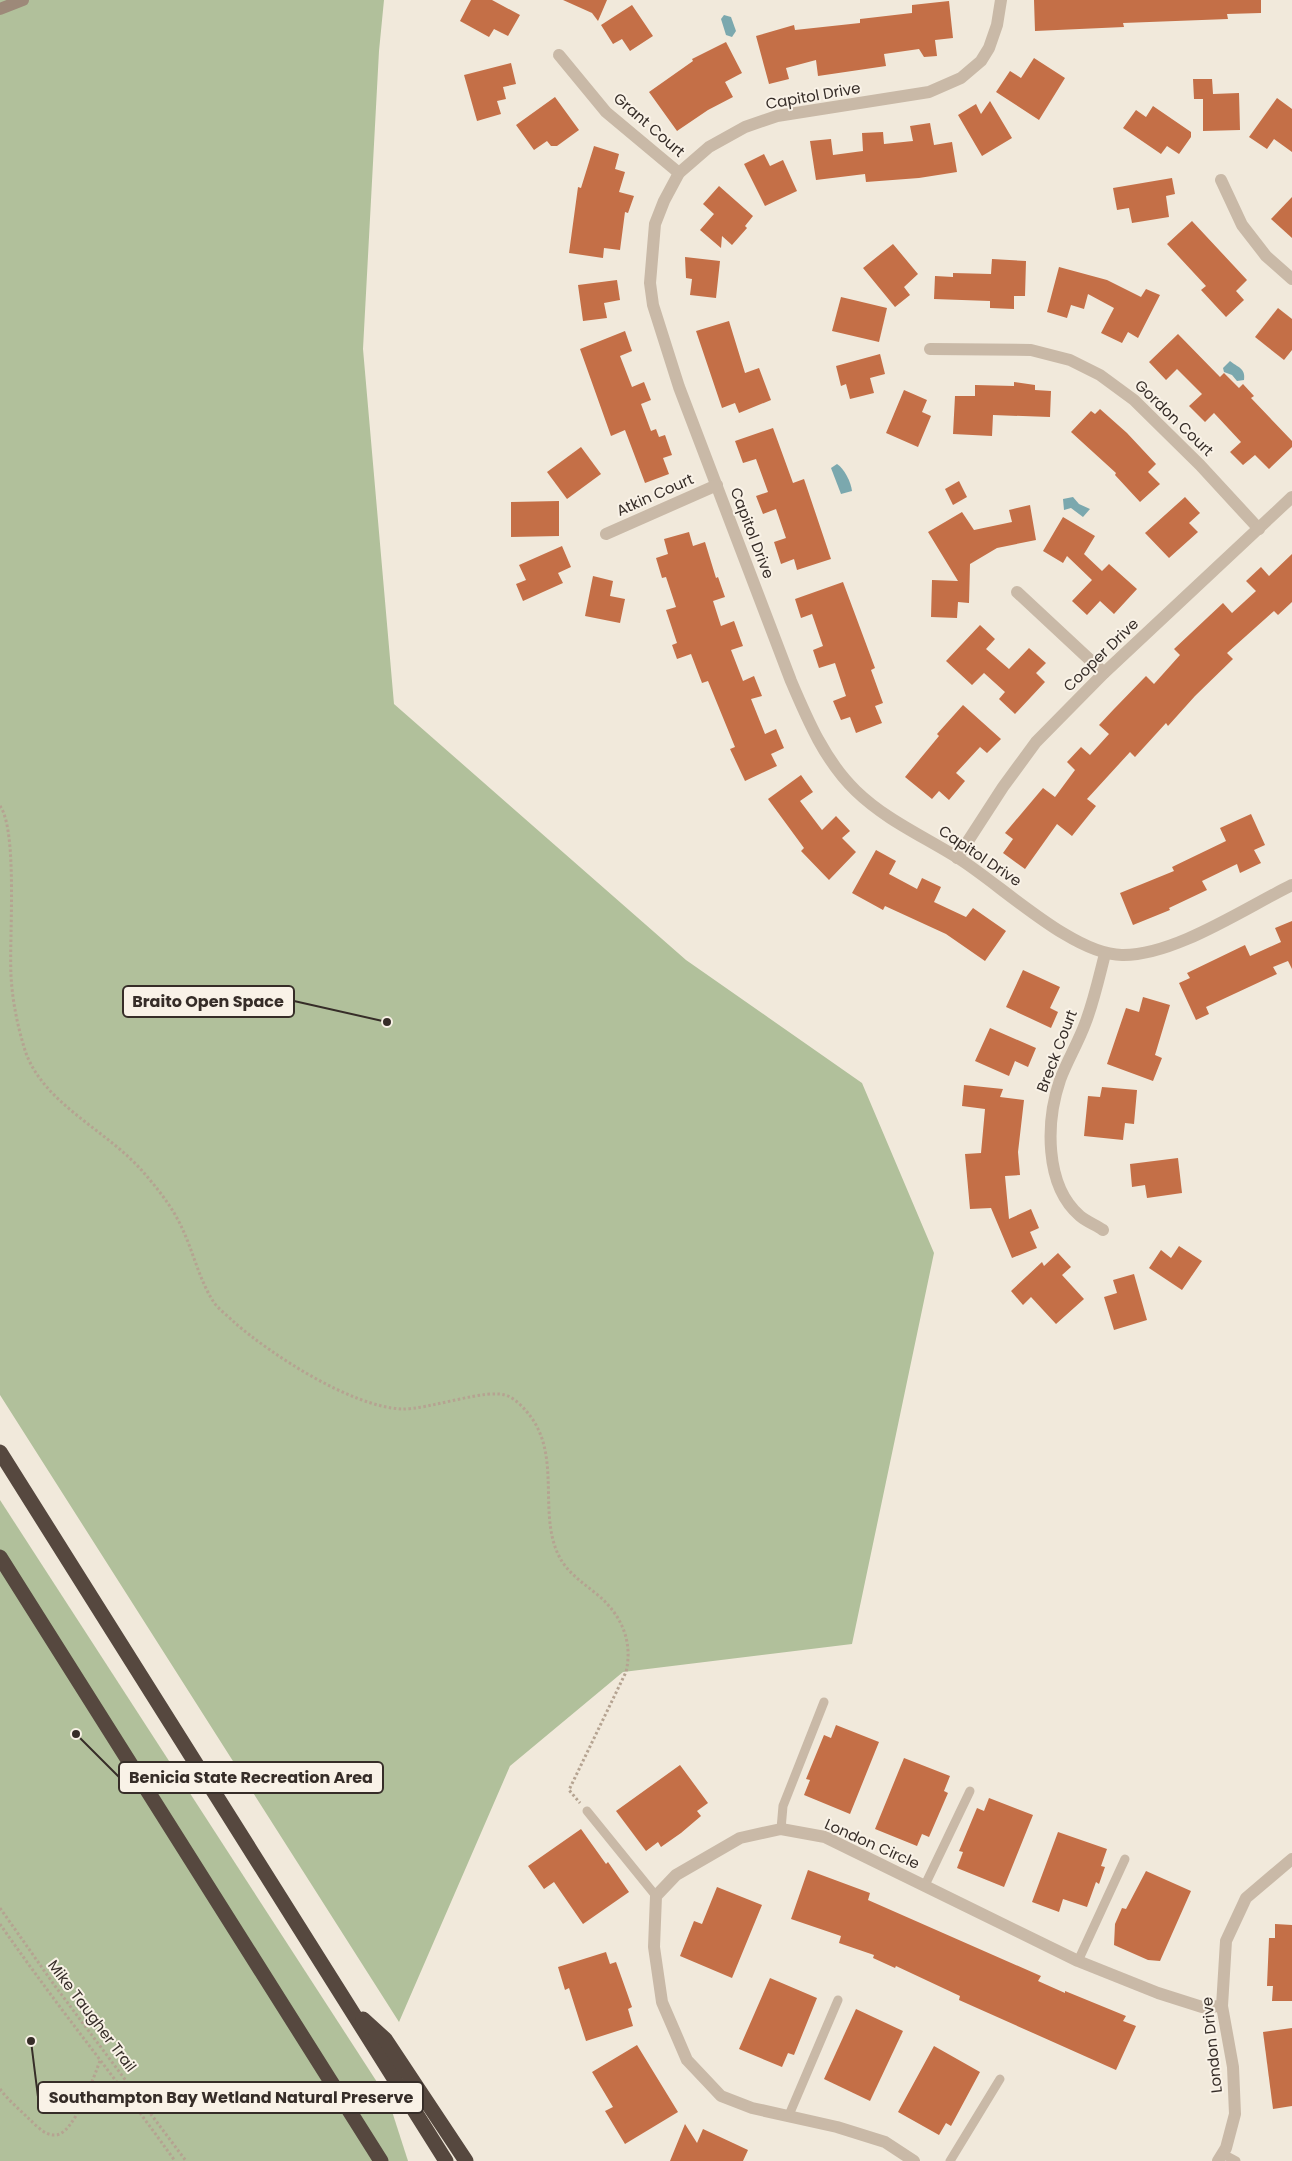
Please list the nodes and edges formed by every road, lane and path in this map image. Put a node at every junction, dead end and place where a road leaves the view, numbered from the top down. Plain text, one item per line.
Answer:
1 (23, 0) edge
2 (1001, 0) edge
3 (0, 9) edge
4 (559, 55) dead end
5 (679, 173) junction
6 (1222, 180) dead end
7 (1292, 279) edge
8 (930, 348) dead end
9 (717, 485) junction
10 (1292, 497) edge
11 (1259, 529) junction
12 (606, 534) dead end
13 (1017, 592) dead end
14 (1104, 673) junction
15 (0, 806) edge
16 (957, 858) junction
17 (1292, 885) edge
18 (1105, 954) junction
19 (1103, 1230) dead end
20 (0, 1452) edge
21 (0, 1557) edge
22 (824, 1702) dead end
23 (970, 1791) dead end
24 (587, 1811) joint
25 (780, 1829) junction
26 (1125, 1859) dead end
27 (1292, 1859) edge
28 (924, 1885) junction
29 (656, 1896) junction
30 (0, 1908) edge
31 (0, 1924) edge
32 (1078, 1961) junction
33 (838, 2000) dead end
34 (348, 2006) junction
35 (1222, 2006) junction
36 (100, 2061) junction
37 (1000, 2079) dead end
38 (0, 2089) edge
39 (789, 2115) junction
40 (1220, 2157) edge
41 (175, 2161) edge
42 (186, 2161) edge
43 (381, 2161) edge
44 (446, 2161) edge
45 (466, 2161) edge
46 (914, 2161) edge
47 (950, 2161) edge
48 (1236, 2161) edge

1 - 3 street
2 - 5 street, Capitol Drive
4 - 5 street, Grant Court
5 - 9 street, Capitol Drive
6 - 7 street
8 - 11 street, Gordon Court
9 - 12 street, Atkin Court
9 - 16 street, Capitol Drive
10 - 11 street, Cooper Drive
11 - 14 street, Cooper Drive
13 - 14 street
14 - 16 street, Cooper Drive
15 - 24 path
16 - 18 street, Capitol Drive
17 - 18 street, Capitol Drive
18 - 19 street, Breck Court
20 - 34 highway
21 - 43 highway
22 - 25 lane
23 - 28 lane
24 - 29 lane
25 - 28 street, London Circle
25 - 29 street, London Circle
26 - 32 lane
27 - 35 street, London Drive
28 - 32 street, London Circle
29 - 39 street
30 - 42 path, Mike Taugher Trail
31 - 36 path, Mike Taugher Trail
32 - 35 street, London Circle
33 - 39 lane
34 - 44 highway
34 - 45 highway
35 - 40 street, London Drive
36 - 38 path
36 - 41 path, Mike Taugher Trail
37 - 47 lane
39 - 46 street
40 - 48 lane

